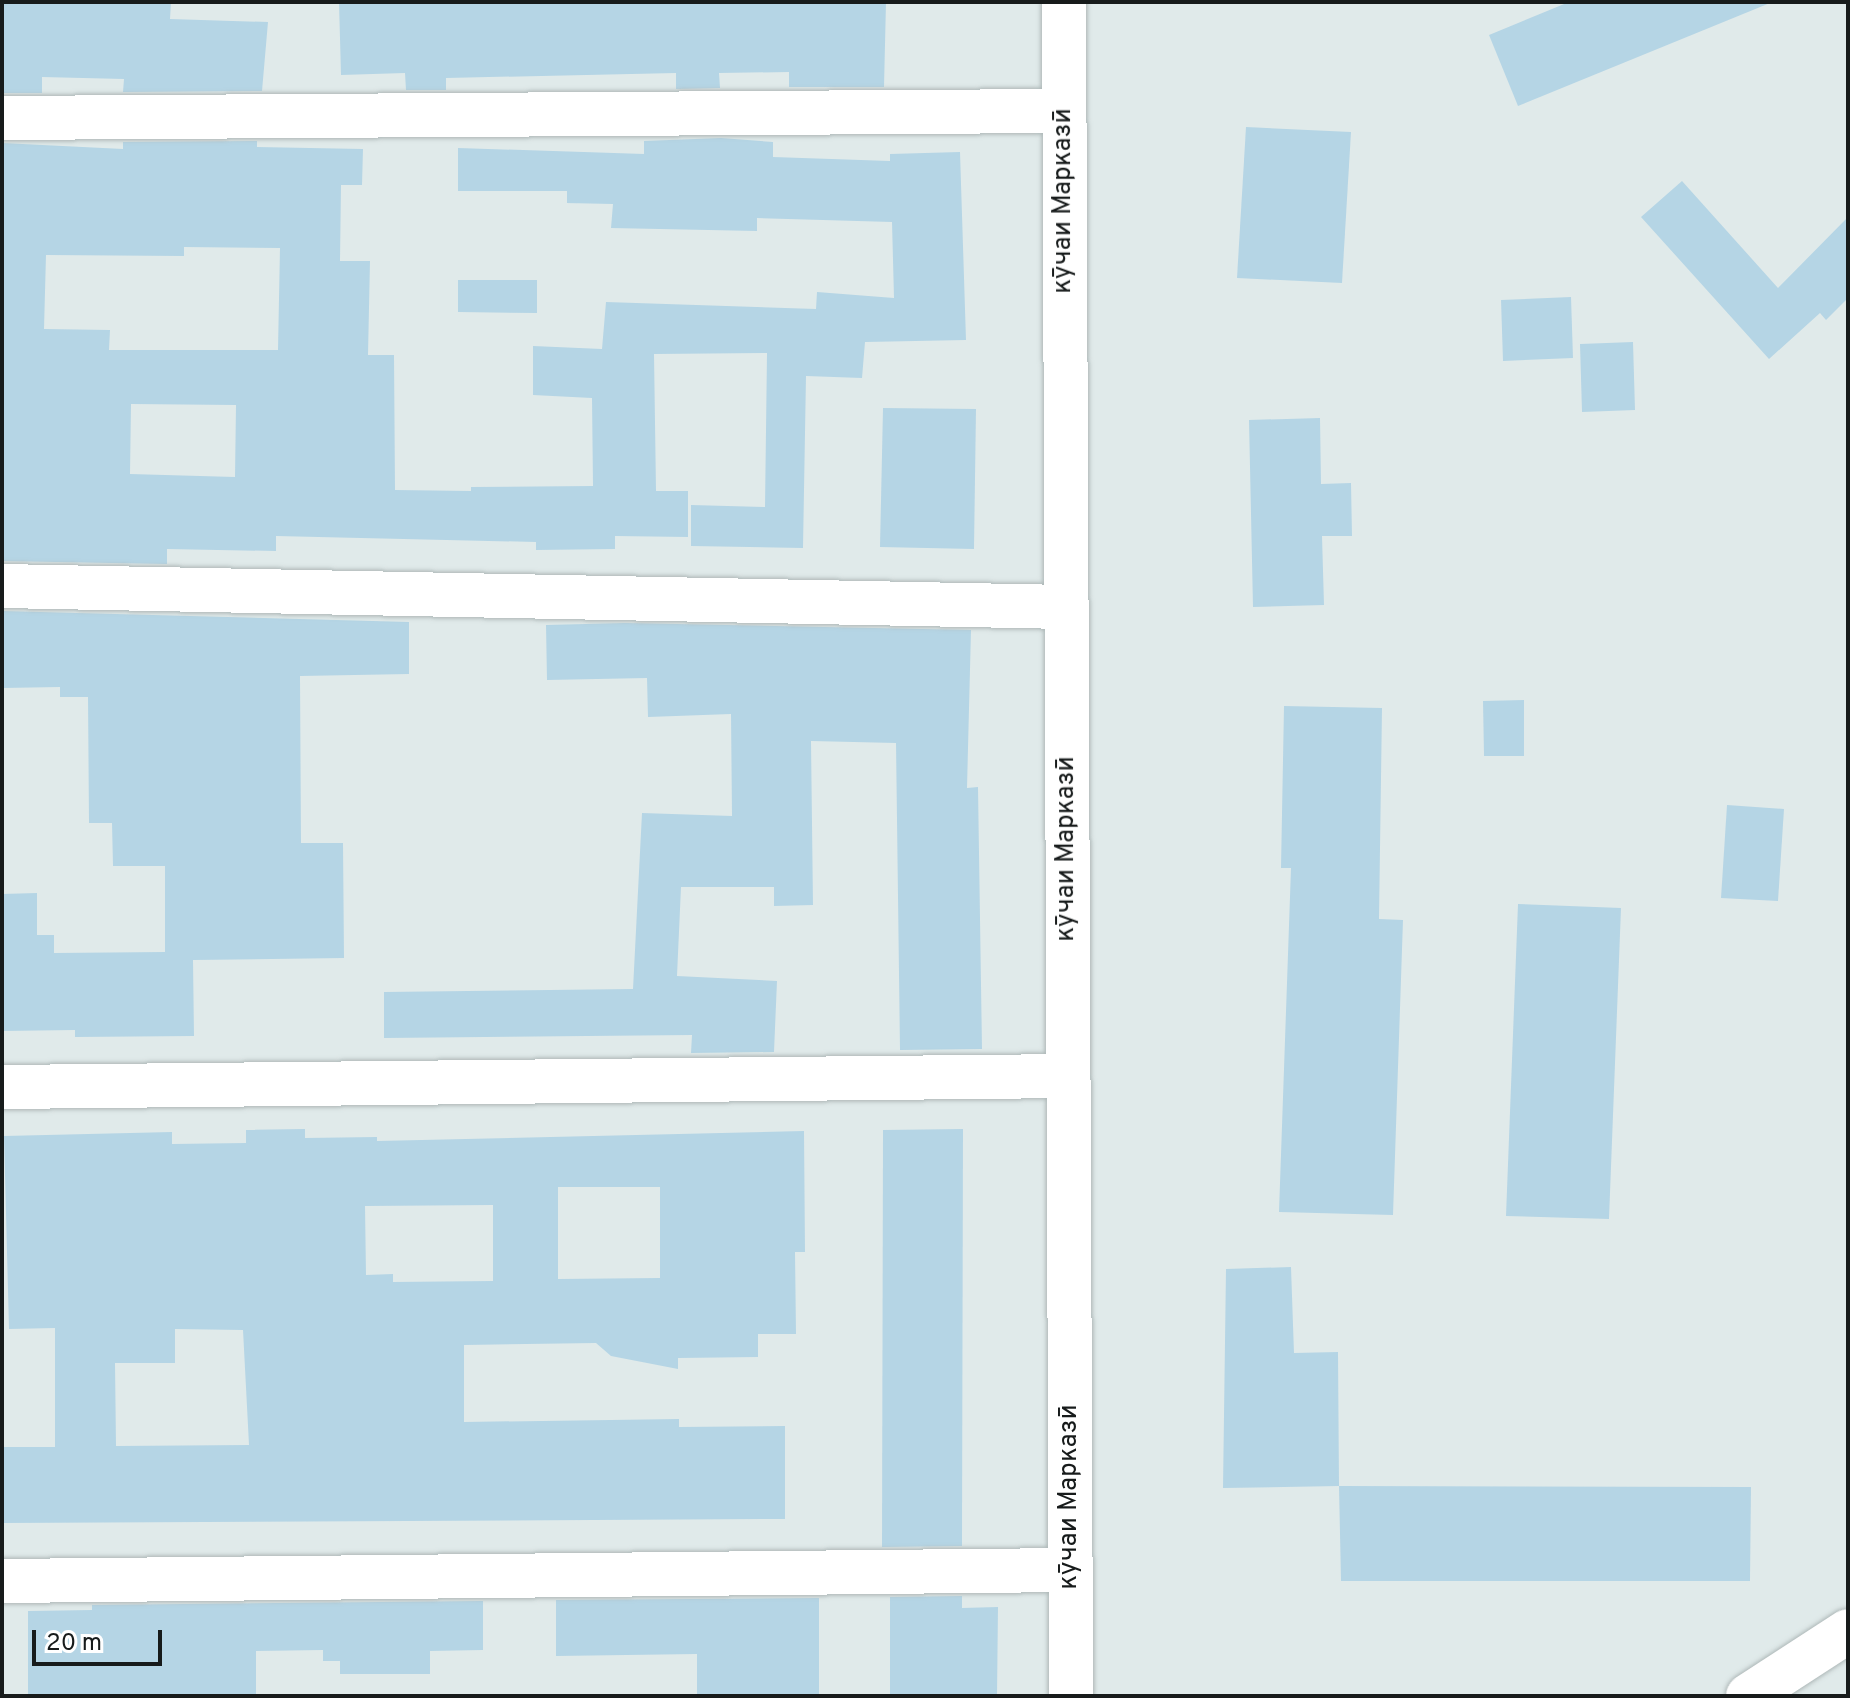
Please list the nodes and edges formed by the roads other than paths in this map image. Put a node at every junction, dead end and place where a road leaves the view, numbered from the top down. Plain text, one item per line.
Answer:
1 (1064, 2) edge
2 (1064, 111) junction
3 (2, 118) edge
4 (2, 586) edge
5 (1066, 607) junction
6 (1068, 1076) junction
7 (2, 1087) edge
8 (1070, 1570) junction
9 (2, 1581) edge
10 (1848, 1631) edge
11 (1071, 1696) edge
12 (1748, 1696) edge

1 - 2 street, кӯчаи Марказӣ
2 - 3 street
2 - 5 street, кӯчаи Марказӣ
4 - 5 street
5 - 6 street, кӯчаи Марказӣ
6 - 7 street
6 - 8 street, кӯчаи Марказӣ
8 - 9 street
8 - 11 street, кӯчаи Марказӣ
10 - 12 street

